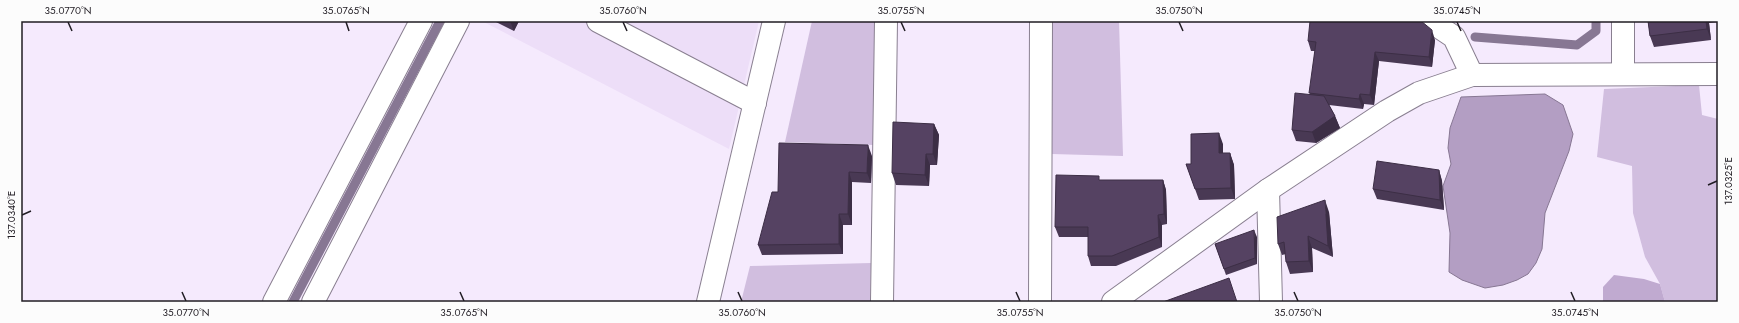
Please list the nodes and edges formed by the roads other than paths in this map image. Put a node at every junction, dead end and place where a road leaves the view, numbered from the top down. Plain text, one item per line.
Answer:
1 (421, 21) edge
2 (458, 21) edge
3 (598, 21) edge
4 (774, 21) edge
5 (886, 21) edge
6 (1041, 21) edge
7 (1430, 21) edge
8 (1623, 21) edge
9 (1623, 73) junction
10 (1718, 74) edge
11 (1472, 75) junction
12 (754, 103) junction
13 (1268, 190) junction
14 (274, 302) edge
15 (313, 302) edge
16 (708, 302) edge
17 (882, 302) edge
18 (1040, 302) edge
19 (1113, 302) edge
20 (1271, 302) edge

1 - 14 street
2 - 15 street
3 - 12 street
4 - 12 street
5 - 17 street
6 - 18 street
7 - 11 street
8 - 9 street
9 - 10 street
9 - 11 street
11 - 13 street
12 - 16 street
13 - 19 street
13 - 20 street

